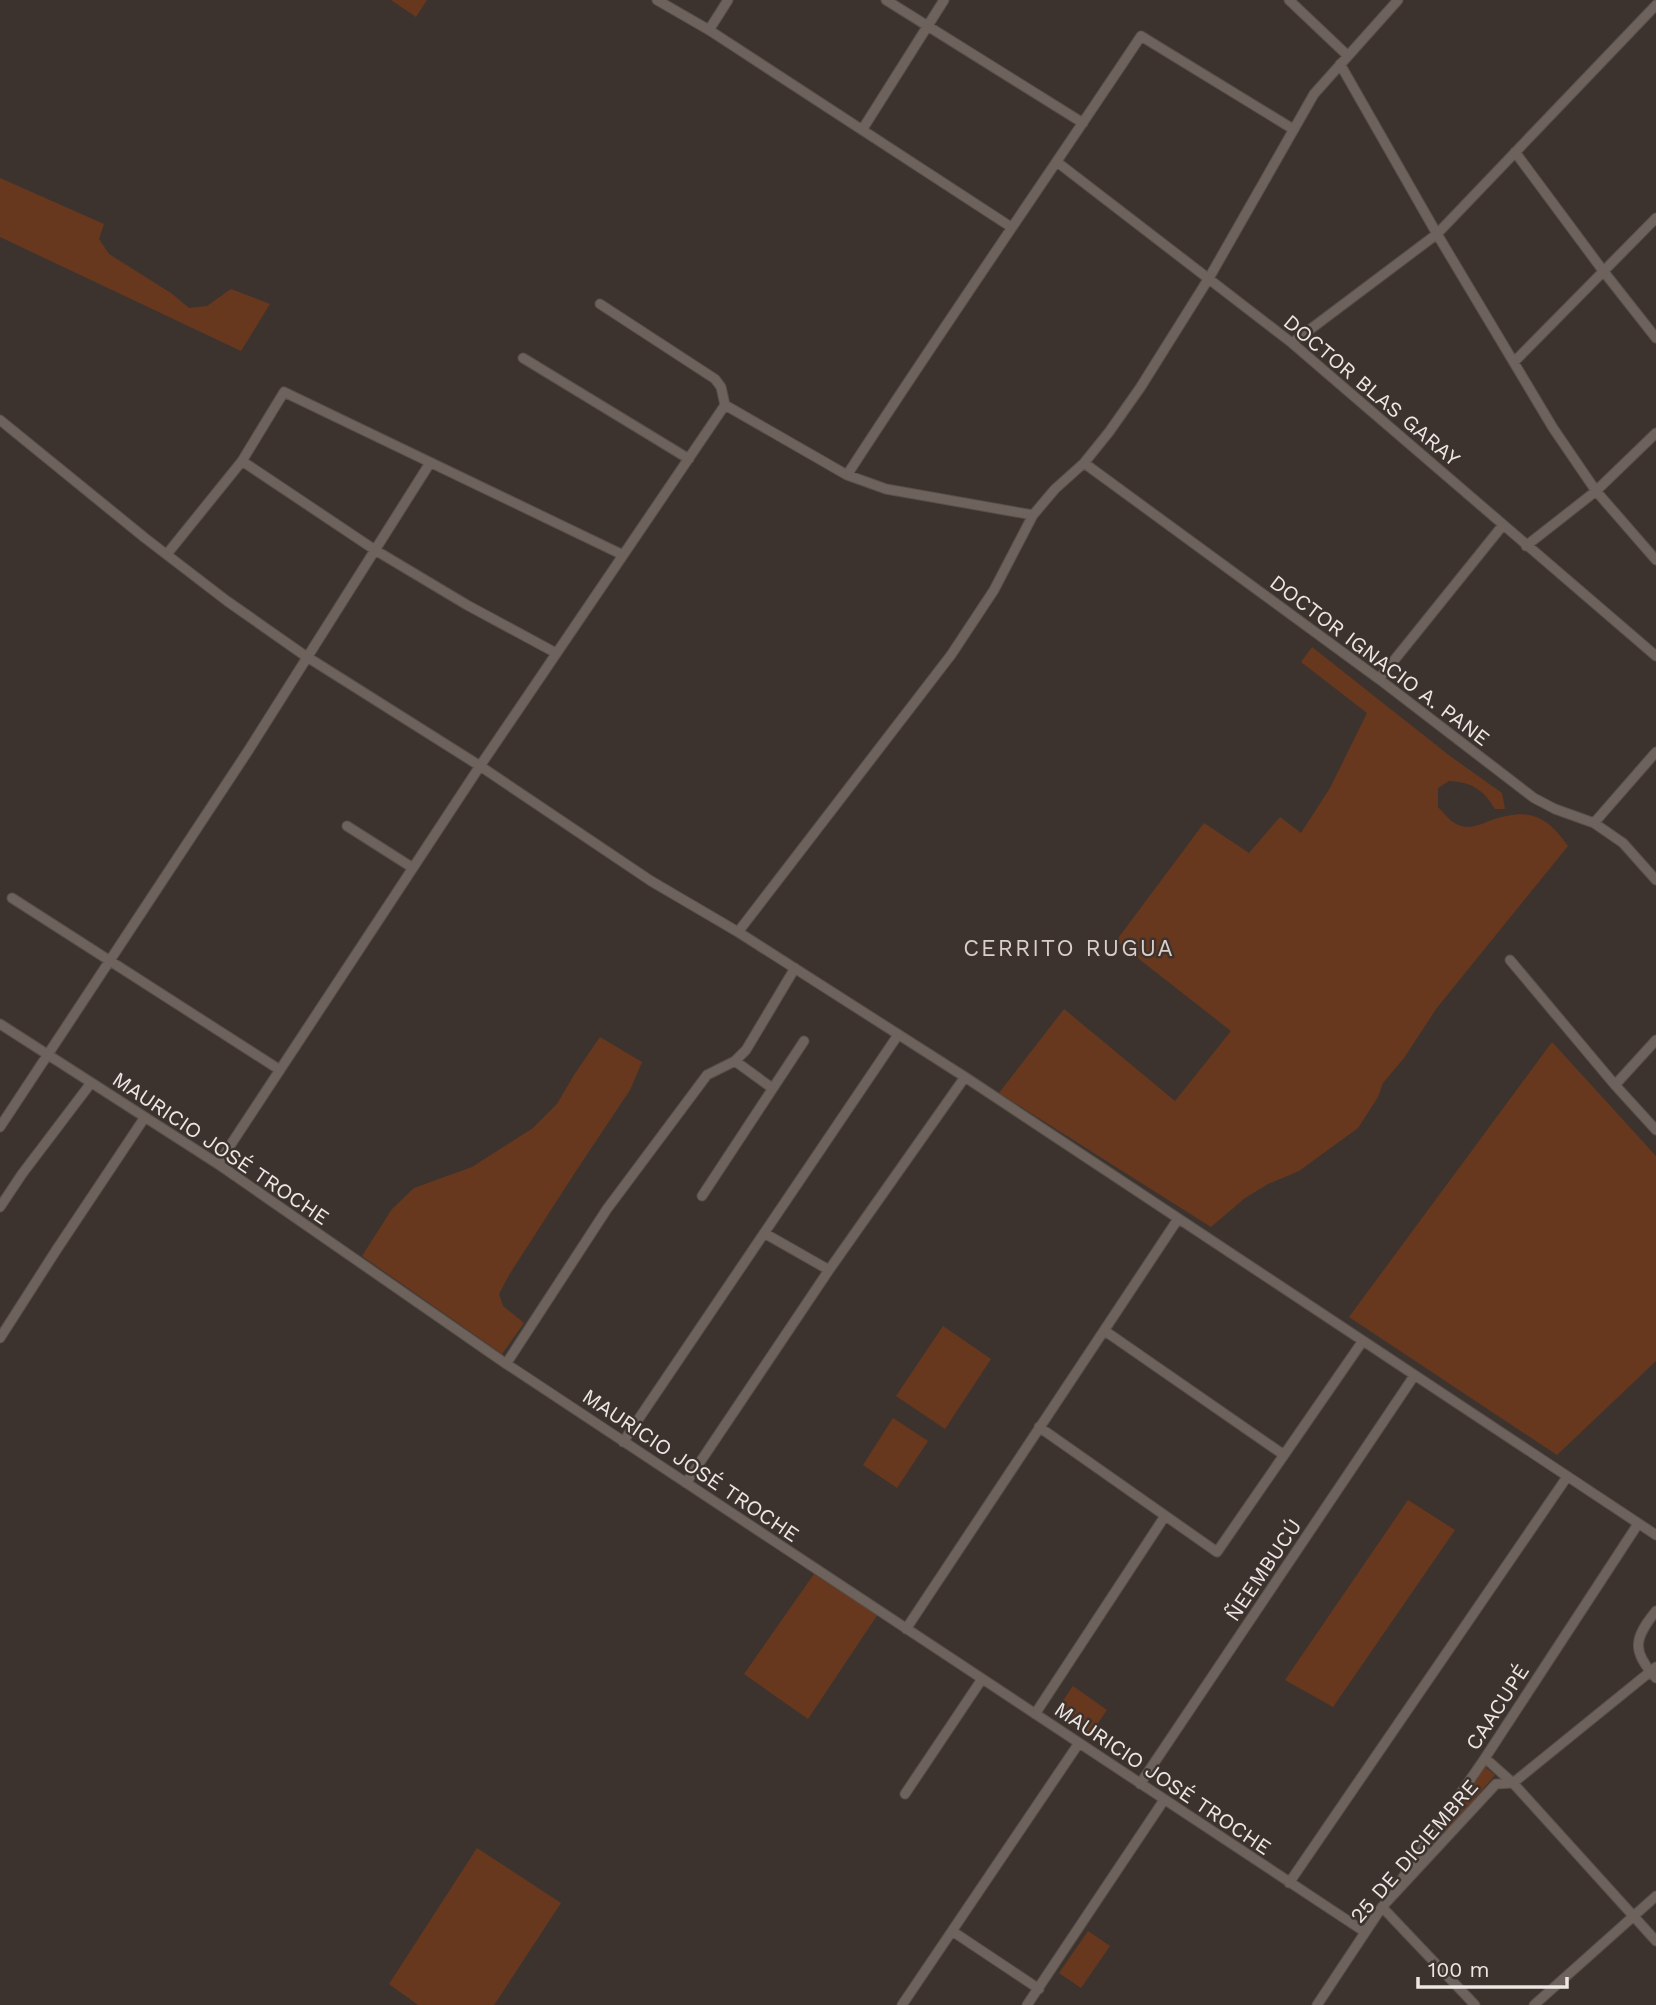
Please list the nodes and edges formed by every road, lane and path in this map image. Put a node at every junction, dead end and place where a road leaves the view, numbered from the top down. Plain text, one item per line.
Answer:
1 (657, 0) edge
2 (729, 0) edge
3 (886, 0) edge
4 (944, 0) edge
5 (1289, 0) edge
6 (1398, 0) edge
7 (1656, 5) edge
8 (927, 26) junction
9 (709, 30) junction
10 (1348, 55) junction
11 (1340, 64) junction
12 (1083, 123) junction
13 (1293, 129) junction
14 (862, 130) junction
15 (1515, 152) junction
16 (1057, 162) junction
17 (1656, 218) edge
18 (1011, 227) junction
19 (1437, 234) junction
20 (1604, 272) junction
21 (1209, 278) junction
22 (600, 304) dead end
23 (1656, 338) edge
24 (1292, 344) junction
25 (523, 358) dead end
26 (1515, 361) junction
27 (725, 405) junction
28 (0, 420) edge
29 (1656, 433) edge
30 (689, 458) junction
31 (242, 461) junction
32 (430, 463) junction
33 (1084, 463) junction
34 (847, 475) junction
35 (1596, 491) junction
36 (1033, 515) junction
37 (1503, 525) junction
38 (1526, 546) junction
39 (375, 550) junction
40 (167, 554) junction
41 (623, 555) junction
42 (1656, 560) edge
43 (556, 653) junction
44 (1656, 656) edge
45 (308, 658) junction
46 (1379, 679) junction
47 (1656, 752) edge
48 (480, 766) junction
49 (1594, 823) junction
50 (347, 826) dead end
51 (413, 868) junction
52 (1656, 880) edge
53 (12, 898) dead end
54 (738, 932) junction
55 (1510, 960) dead end
56 (110, 961) junction
57 (795, 968) junction
58 (0, 1024) edge
59 (898, 1035) junction
60 (1656, 1040) edge
61 (804, 1041) dead end
62 (48, 1055) junction
63 (735, 1061) junction
64 (280, 1070) junction
65 (965, 1077) junction
66 (92, 1083) junction
67 (1615, 1085) junction
68 (772, 1088) junction
69 (145, 1117) junction
70 (0, 1127) edge
71 (1656, 1130) edge
72 (218, 1164) junction
73 (702, 1196) dead end
74 (0, 1207) edge
75 (1178, 1219) junction
76 (764, 1233) junction
77 (829, 1270) junction
78 (1105, 1331) junction
79 (0, 1338) edge
80 (1362, 1342) junction
81 (506, 1364) junction
82 (1414, 1376) junction
83 (1039, 1427) junction
84 (623, 1441) junction
85 (1284, 1455) junction
86 (1567, 1477) junction
87 (686, 1483) junction
88 (1165, 1516) junction
89 (1639, 1524) junction
90 (1656, 1535) edge
91 (1656, 1611) edge
92 (906, 1629) junction
93 (1654, 1672) edge
94 (982, 1679) junction
95 (1035, 1714) junction
96 (1079, 1743) junction
97 (1485, 1758) junction
98 (1513, 1783) junction
99 (1140, 1784) junction
100 (905, 1794) dead end
101 (1164, 1800) junction
102 (1289, 1883) junction
103 (1656, 1896) edge
104 (1382, 1907) junction
105 (1633, 1916) junction
106 (952, 1931) junction
107 (1364, 1933) junction
108 (1656, 1941) edge
109 (1039, 1989) junction
110 (902, 2005) edge
111 (1027, 2005) edge
112 (1317, 2005) edge
113 (1475, 2005) edge
114 (1534, 2005) edge

1 - 9 street
2 - 9 street
3 - 8 street
4 - 8 street
5 - 10 street
6 - 10 street
7 - 15 street
8 - 12 street
8 - 14 street
9 - 14 street
10 - 11 street
11 - 13 street
11 - 19 street
12 - 13 street
12 - 16 street
13 - 21 street
14 - 18 street
15 - 19 street
15 - 20 street
16 - 18 street
16 - 21 street, DOCTOR BLAS GARAY
17 - 20 street
18 - 34 street
19 - 24 street
19 - 26 street
20 - 23 street
20 - 26 street
21 - 24 street, DOCTOR BLAS GARAY
21 - 33 street
22 - 27 street
24 - 37 street, DOCTOR BLAS GARAY
25 - 30 street
26 - 35 street
27 - 30 street
27 - 34 street
28 - 40 street
29 - 35 street
30 - 41 street
31 - 32 street
31 - 39 street
31 - 40 street
32 - 39 street
32 - 41 street
33 - 36 street
33 - 46 street, DOCTOR IGNACIO A. PANE
34 - 36 street
35 - 38 street
35 - 42 street
36 - 54 street
37 - 38 street, DOCTOR BLAS GARAY
37 - 46 street
38 - 44 street, DOCTOR BLAS GARAY
39 - 43 street
39 - 45 street
40 - 45 street
41 - 43 street
43 - 48 street
45 - 48 street
45 - 56 street
46 - 49 street, DOCTOR IGNACIO A. PANE
47 - 49 street
48 - 51 street
48 - 54 street
49 - 52 street, DOCTOR IGNACIO A. PANE
50 - 51 street
51 - 64 street
53 - 56 street
54 - 57 street
55 - 67 street
56 - 62 street
56 - 64 street
57 - 59 street
57 - 63 street
58 - 62 street, MAURICIO JOSÉ TROCHE
59 - 65 street
59 - 76 street
60 - 67 street
61 - 68 street
62 - 66 street, MAURICIO JOSÉ TROCHE
62 - 70 street
63 - 68 street
63 - 81 street
64 - 72 street
65 - 75 street
65 - 77 street
66 - 69 street, MAURICIO JOSÉ TROCHE
66 - 74 street
67 - 71 street
68 - 73 street
69 - 72 street, MAURICIO JOSÉ TROCHE
69 - 79 street
72 - 81 street, MAURICIO JOSÉ TROCHE
75 - 78 street
75 - 80 street
76 - 77 street
76 - 84 street
77 - 87 street
78 - 83 street
78 - 85 street
80 - 82 street
80 - 85 street
81 - 84 street, MAURICIO JOSÉ TROCHE
82 - 86 street
82 - 99 street, ÑEEMBUCÚ
83 - 88 street
83 - 92 street
84 - 87 street, MAURICIO JOSÉ TROCHE
85 - 88 street
86 - 89 street
86 - 102 street
87 - 92 street, MAURICIO JOSÉ TROCHE
88 - 95 street
89 - 90 street
89 - 97 street, CAACUPÉ
91 - 93 street
92 - 94 street, MAURICIO JOSÉ TROCHE
93 - 98 street, 25 DE DICIEMBRE
94 - 95 street, MAURICIO JOSÉ TROCHE
94 - 100 street
95 - 96 street, MAURICIO JOSÉ TROCHE
96 - 99 street, MAURICIO JOSÉ TROCHE
96 - 106 street
97 - 98 street
97 - 104 street, CAACUPÉ
98 - 104 street, 25 DE DICIEMBRE
98 - 105 street
99 - 101 street, MAURICIO JOSÉ TROCHE
101 - 102 street, MAURICIO JOSÉ TROCHE
101 - 109 street
102 - 107 street, MAURICIO JOSÉ TROCHE
103 - 105 street
104 - 107 street, 25 DE DICIEMBRE
104 - 113 street
105 - 108 street
105 - 114 street
106 - 109 street
106 - 110 street
107 - 112 street, 25 DE DICIEMBRE
109 - 111 street

